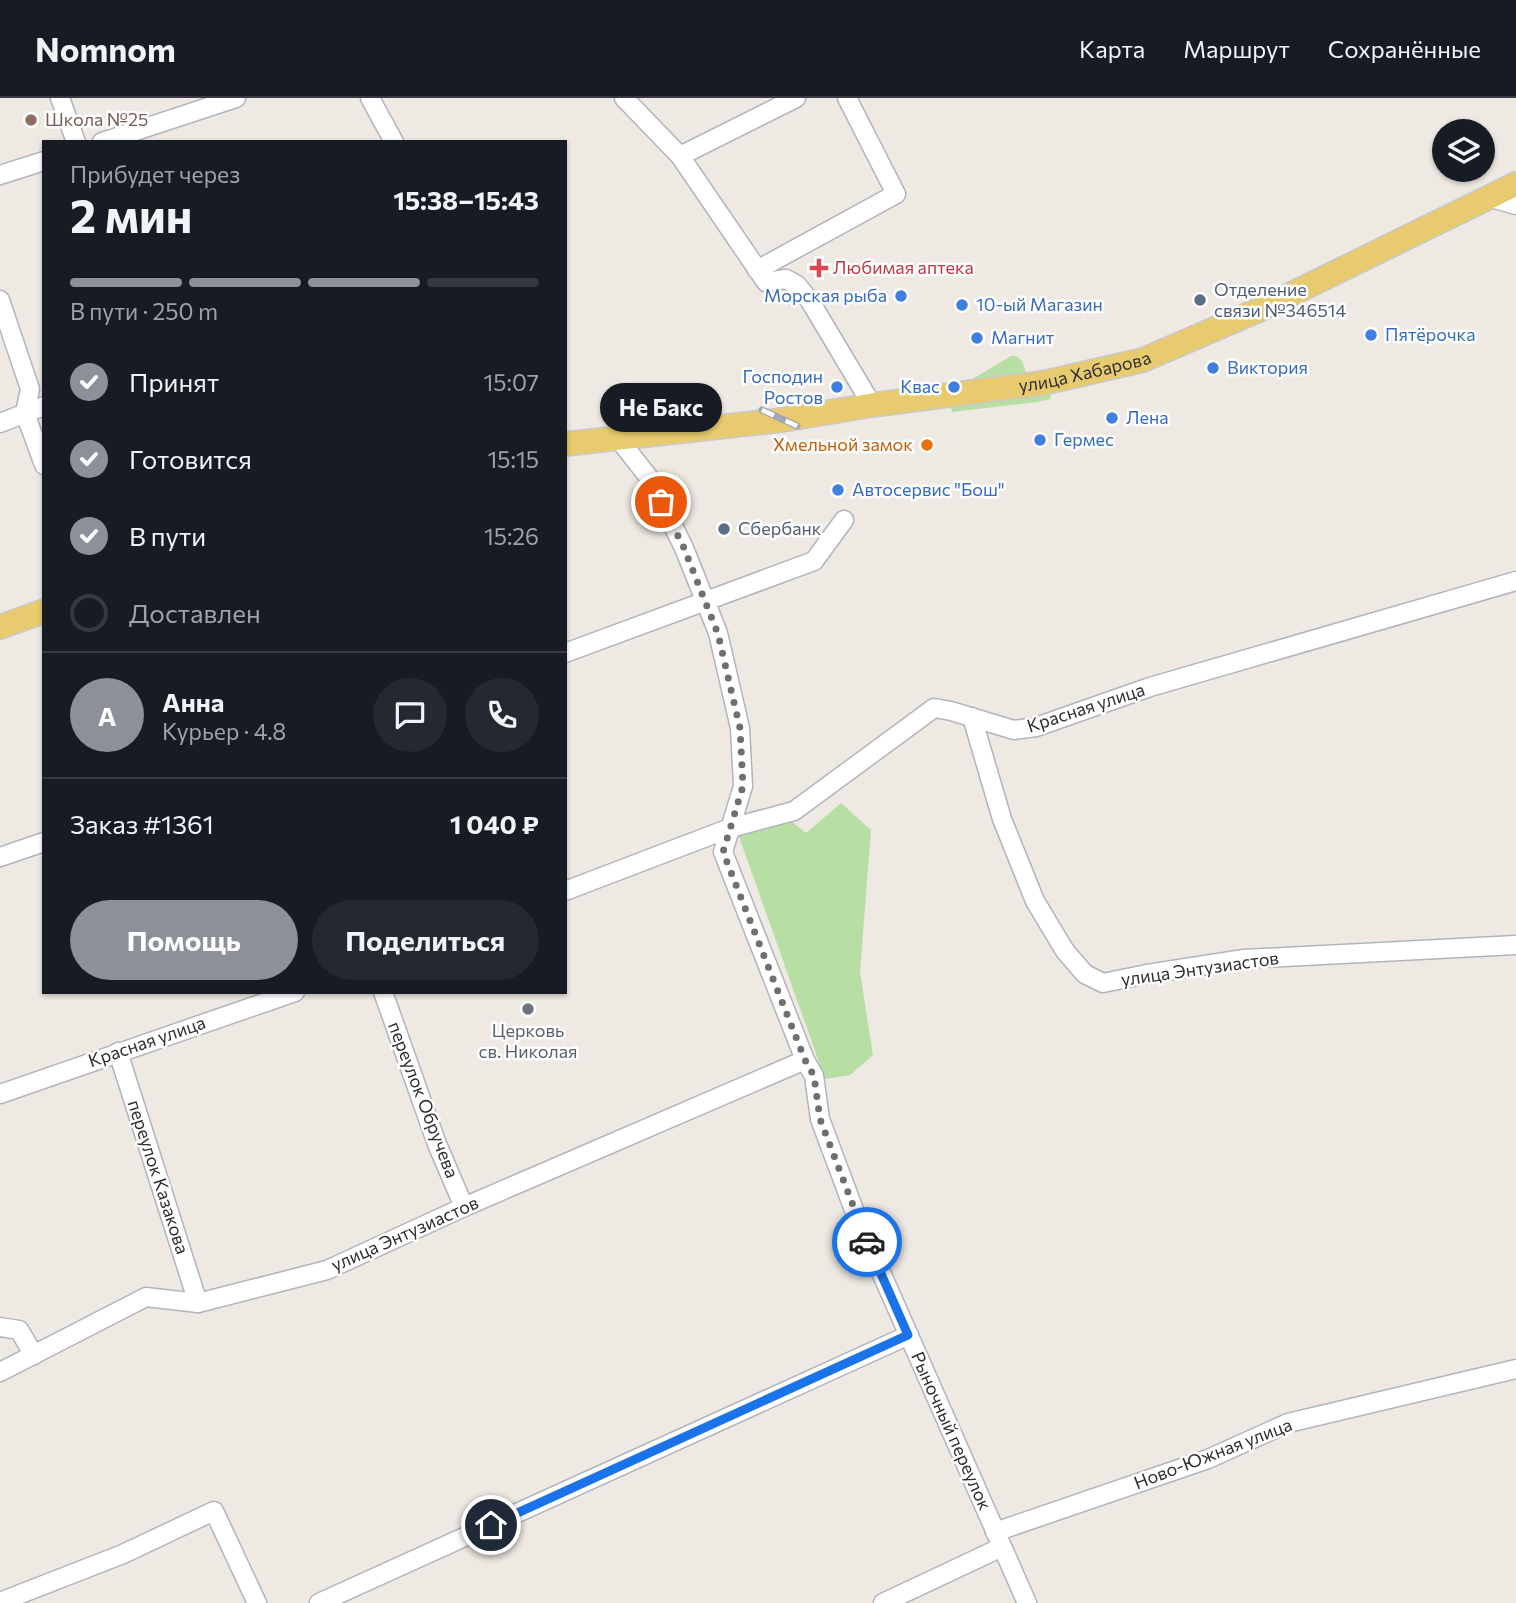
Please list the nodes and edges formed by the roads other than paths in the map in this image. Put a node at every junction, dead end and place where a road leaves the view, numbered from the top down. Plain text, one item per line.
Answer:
1 (60, 98) edge
2 (236, 98) edge
3 (370, 98) edge
4 (624, 98) edge
5 (796, 98) edge
6 (847, 98) edge
7 (75, 140) edge
8 (108, 140) edge
9 (393, 140) edge
10 (680, 156) junction
11 (42, 162) edge
12 (0, 175) edge
13 (1516, 184) edge
14 (1488, 197) junction
15 (1516, 205) edge
16 (761, 276) junction
17 (0, 300) edge
18 (872, 405) junction
19 (42, 406) edge
20 (25, 413) junction
21 (0, 423) edge
22 (617, 437) junction
23 (567, 444) edge
24 (42, 460) edge
25 (844, 520) dead end
26 (1516, 581) edge
27 (706, 601) junction
28 (42, 612) edge
29 (0, 627) edge
30 (567, 652) edge
31 (972, 718) junction
32 (730, 828) junction
33 (42, 843) edge
34 (0, 857) edge
35 (567, 890) edge
36 (1516, 945) edge
37 (289, 994) edge
38 (384, 994) edge
39 (118, 1052) junction
40 (805, 1060) junction
41 (0, 1094) edge
42 (464, 1207) junction
43 (198, 1303) junction
44 (0, 1327) edge
45 (908, 1335) junction
46 (34, 1355) junction
47 (1516, 1369) edge
48 (0, 1372) edge
49 (999, 1539) junction
50 (0, 1602) edge
51 (257, 1603) edge
52 (319, 1603) edge
53 (883, 1603) edge
54 (1027, 1603) edge

1 - 7 street
2 - 8 street
3 - 9 street
4 - 10 street
5 - 10 street
6 - 16 street
10 - 16 street
11 - 12 street
13 - 14 main road, улица Хабарова
14 - 15 street
14 - 18 main road, улица Хабарова
16 - 18 street
17 - 20 street
18 - 22 main road, улица Хабарова
19 - 20 street
20 - 21 street
20 - 24 street
22 - 23 main road, улица Хабарова
22 - 27 street, Рыночный переулок
25 - 27 street
26 - 31 street, Красная улица
27 - 30 street
27 - 32 street, Рыночный переулок
28 - 29 main road
31 - 32 street, Красная улица
31 - 36 street, улица Энтузиастов
32 - 35 street, Красная улица
32 - 40 street, Рыночный переулок
33 - 34 street
37 - 39 street, Красная улица
38 - 42 street, переулок Обручева
39 - 41 street, Красная улица
39 - 43 street, переулок Казакова
40 - 42 street, улица Энтузиастов
40 - 45 street, Рыночный переулок
42 - 43 street, улица Энтузиастов
43 - 46 street, улица Энтузиастов
44 - 46 street
45 - 49 street, Рыночный переулок
45 - 52 street
46 - 48 street, улица Энтузиастов
47 - 49 street, Ново-Южная улица
49 - 53 street, Ново-Южная улица
49 - 54 street, Рыночный переулок
50 - 51 street

